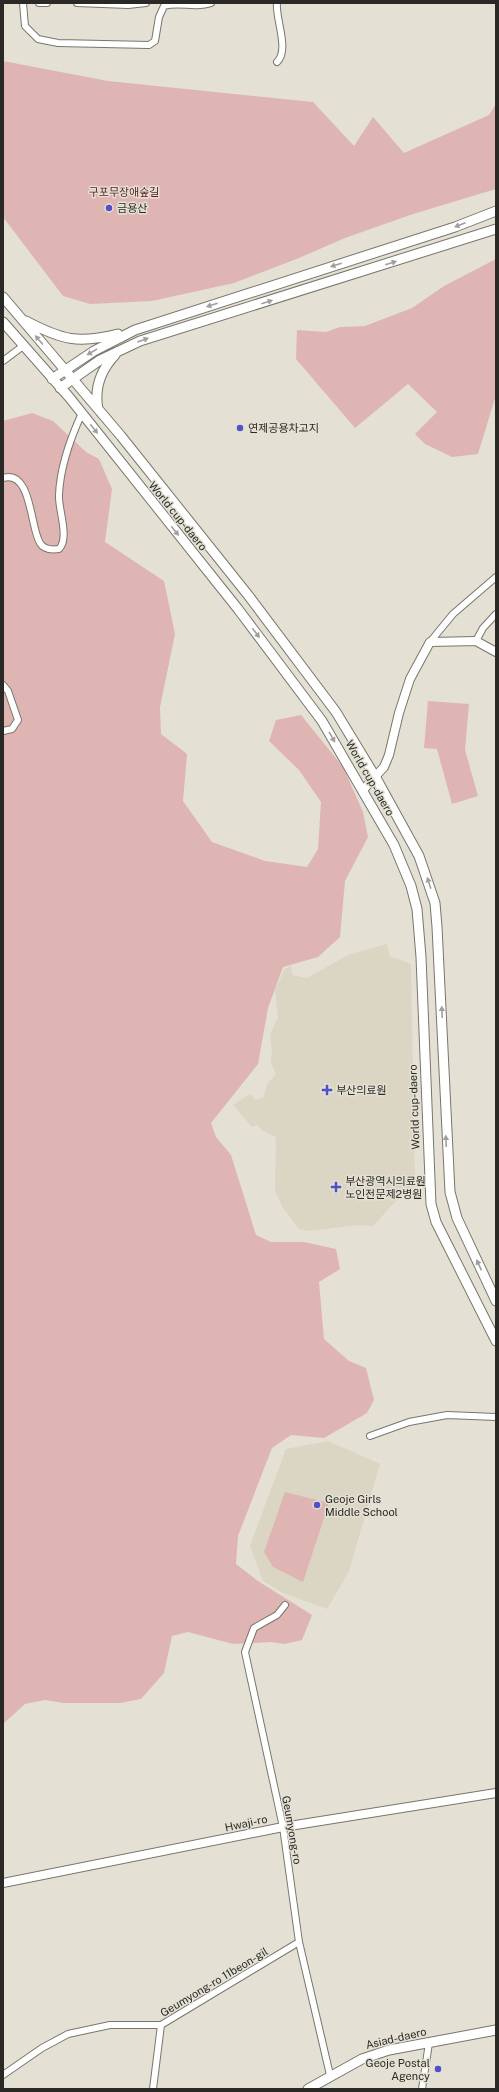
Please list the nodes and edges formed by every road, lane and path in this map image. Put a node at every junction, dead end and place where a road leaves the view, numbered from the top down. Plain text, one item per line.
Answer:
1 (23, 3) edge
2 (39, 3) edge
3 (47, 3) edge
4 (77, 3) edge
5 (146, 3) edge
6 (211, 3) edge
7 (277, 3) edge
8 (161, 6) edge
9 (277, 62) dead end
10 (496, 211) edge
11 (496, 229) edge
12 (3, 297) edge
13 (21, 318) junction
14 (3, 322) edge
15 (135, 330) junction
16 (23, 346) junction
17 (119, 351) junction
18 (3, 361) edge
19 (64, 370) junction
20 (52, 379) junction
21 (72, 379) junction
22 (60, 388) junction
23 (98, 409) junction
24 (82, 414) junction
25 (3, 478) edge
26 (496, 577) edge
27 (496, 614) edge
28 (476, 641) junction
29 (430, 642) junction
30 (496, 652) edge
31 (3, 685) edge
32 (3, 731) edge
33 (376, 778) junction
34 (363, 790) junction
35 (496, 1300) edge
36 (496, 1341) edge
37 (496, 1417) edge
38 (370, 1436) dead end
39 (285, 1605) dead end
40 (496, 1793) edge
41 (283, 1827) junction
42 (3, 1883) edge
43 (299, 1942) junction
44 (161, 2025) junction
45 (496, 2030) edge
46 (429, 2043) junction
47 (3, 2074) edge
48 (330, 2075) junction
49 (153, 2089) edge
50 (308, 2089) edge
51 (422, 2089) edge

1 - 8 street
2 - 3 street
4 - 5 street
6 - 8 street
7 - 9 street
10 -> 15 main road
17 -> 11 main road
12 - 13 main road, World cup-daero
13 - 15 main road
19 -> 13 main road, World cup-daero
14 - 16 main road, World cup-daero
15 -> 19 main road
16 - 18 street
16 - 20 main road, World cup-daero
17 - 21 main road
17 - 23 main road
19 - 20 main road
19 - 21 main road, World cup-daero
20 - 22 main road, World cup-daero
21 - 22 main road
21 - 23 main road, World cup-daero
22 - 24 main road, World cup-daero
23 - 33 main road, World cup-daero
24 - 25 street
24 -> 34 main road, World cup-daero
26 - 29 street
27 - 28 street
28 - 29 street
28 - 30 street
29 - 33 street
31 - 32 street
33 - 34 street
35 -> 33 main road, World cup-daero
34 - 36 main road, World cup-daero
37 - 38 street
39 - 41 street, Geumyong-ro
40 - 41 street, Hwaji-ro
41 - 42 street, Hwaji-ro
41 - 43 street, Geumyong-ro
43 - 44 street, Geumyong-ro 11beon-gil
43 - 48 street, Geumyong-ro
44 - 47 street, Geumyong-ro 11beon-gil
44 - 49 street
45 - 46 main road, Asiad-daero
46 - 48 main road, Asiad-daero
46 - 51 street
48 - 50 main road, Asiad-daero

